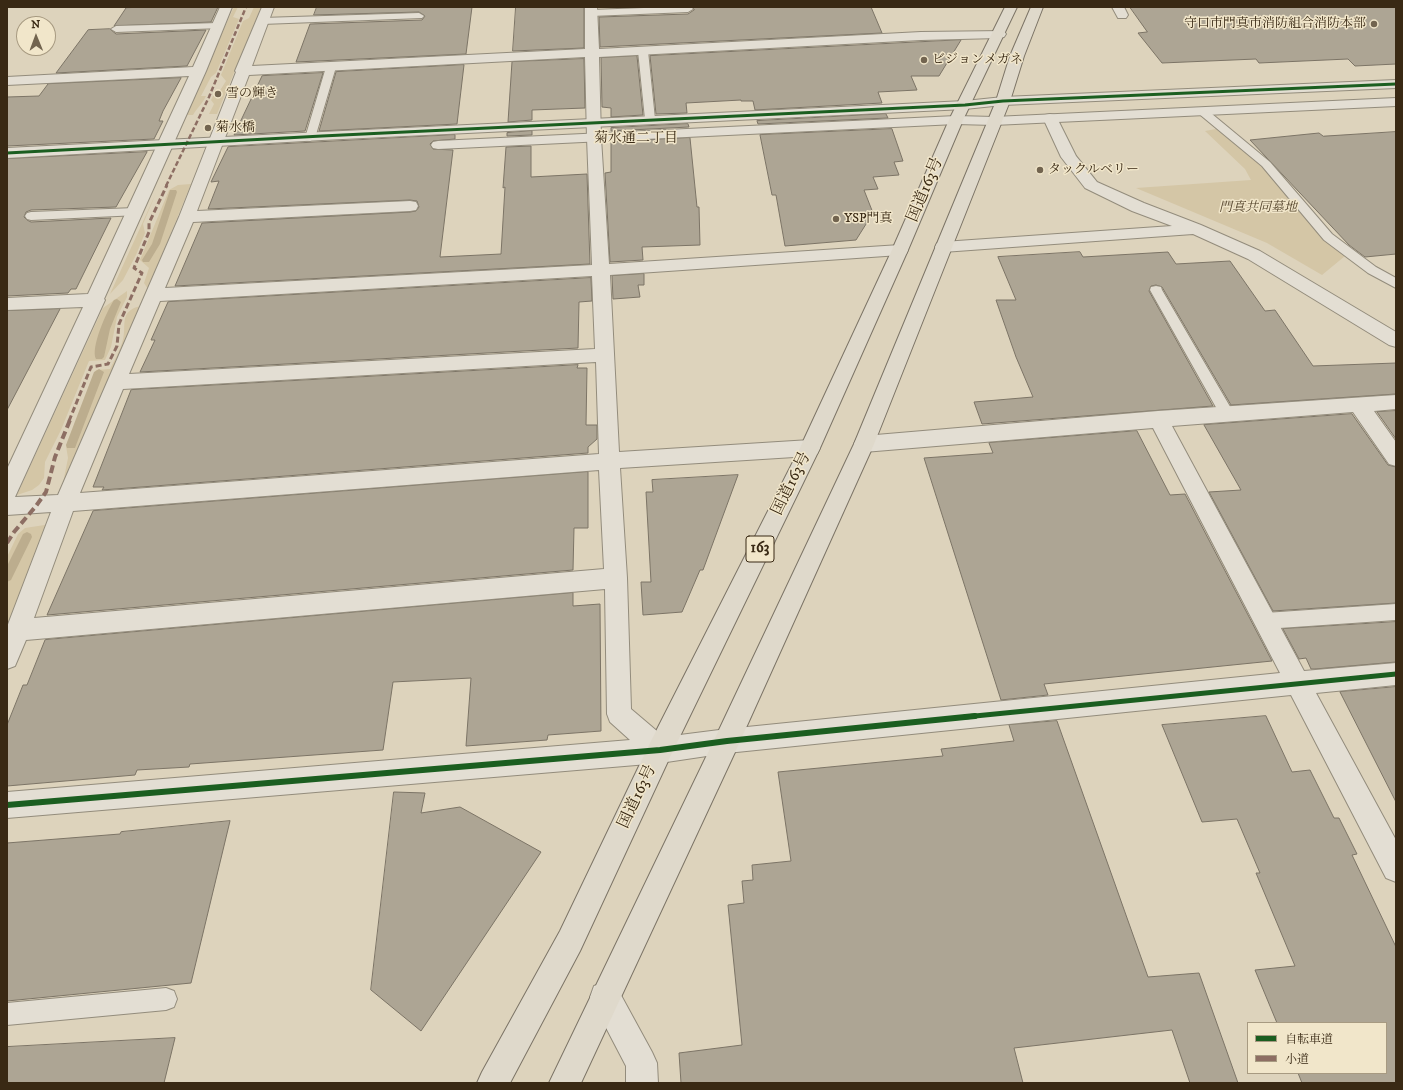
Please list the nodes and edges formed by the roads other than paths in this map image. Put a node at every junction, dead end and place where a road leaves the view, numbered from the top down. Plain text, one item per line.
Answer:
1 (226, 7) edge
2 (268, 7) edge
3 (1010, 7) edge
4 (1037, 7) edge
5 (688, 9) dead end
6 (591, 10) edge
7 (419, 16) dead end
8 (262, 21) junction
9 (218, 26) junction
10 (116, 29) dead end
11 (999, 34) junction
12 (643, 51) junction
13 (592, 53) junction
14 (330, 67) junction
15 (199, 71) junction
16 (242, 71) junction
17 (7, 81) edge
18 (1396, 84) edge
19 (1003, 101) junction
20 (1396, 102) edge
21 (1202, 111) junction
22 (960, 112) junction
23 (1050, 118) junction
24 (650, 119) junction
25 (994, 121) junction
26 (594, 130) junction
27 (426, 146) dead end
28 (310, 147) junction
29 (213, 149) junction
30 (163, 152) junction
31 (7, 153) edge
32 (274, 153) dead end
33 (7, 166) edge
34 (410, 206) dead end
35 (135, 212) junction
36 (31, 216) dead end
37 (187, 217) junction
38 (1195, 229) junction
39 (943, 247) junction
40 (900, 250) junction
41 (601, 270) junction
42 (1396, 284) edge
43 (1156, 290) dead end
44 (153, 295) junction
45 (96, 300) junction
46 (7, 304) edge
47 (1396, 340) edge
48 (605, 355) junction
49 (117, 382) junction
50 (1396, 402) edge
51 (1358, 404) junction
52 (1227, 414) junction
53 (1158, 419) junction
54 (864, 444) junction
55 (810, 448) junction
56 (1396, 458) edge
57 (609, 461) junction
58 (7, 492) edge
59 (65, 504) junction
60 (7, 506) edge
61 (616, 578) junction
62 (1396, 612) edge
63 (1265, 621) junction
64 (18, 630) junction
65 (7, 658) edge
66 (1396, 674) edge
67 (1298, 683) junction
68 (727, 740) junction
69 (660, 750) junction
70 (7, 805) edge
71 (1396, 866) edge
72 (605, 997) junction
73 (166, 999) dead end
74 (7, 1014) edge
75 (493, 1083) edge
76 (565, 1083) edge
77 (642, 1083) edge

1 - 9 street
2 - 8 street
3 - 11 highway, 国道163号 / 163
4 - 19 highway
5 - 6 lane
6 - 13 street
7 - 8 lane
8 - 16 street
9 - 10 lane
9 - 15 street
11 - 12 street
11 - 22 highway, 国道163号 / 163
12 - 13 street
12 - 24 lane
13 - 14 street
13 - 26 street
14 - 16 street
14 - 28 lane
15 - 17 street
15 - 30 street
16 - 29 street
18 - 19 street
19 - 22 street
19 - 25 highway
20 - 21 street
21 - 23 street
21 - 42 lane
22 - 24 street
22 - 25 street
22 - 26 street
22 - 40 highway, 国道163号 / 163
23 - 25 street
23 - 38 street
24 - 26 street
25 - 39 highway
26 - 27 street
26 - 28 street
26 - 41 street
28 - 29 street
29 - 30 street
29 - 32 street
29 - 37 street
30 - 31 street
30 - 33 street
30 - 35 street
34 - 37 street
35 - 36 lane
35 - 45 street
37 - 44 street
38 - 39 street
38 - 47 street
39 - 54 highway
40 - 41 street
40 - 55 highway, 国道163号 / 163
41 - 44 street
41 - 48 street
43 - 52 lane
44 - 49 street
45 - 46 street
45 - 58 street
48 - 49 street
48 - 57 street
49 - 59 street
50 - 51 street
51 - 52 street
51 - 56 street
52 - 53 street
53 - 54 street
53 - 63 street
54 - 68 highway
55 - 57 street
55 - 69 highway, 国道163号 / 163
57 - 59 street
57 - 61 street
59 - 60 street
59 - 64 street
61 - 64 street
61 - 69 street
62 - 63 lane
63 - 67 street
64 - 65 street
66 - 67 street
67 - 68 street
67 - 71 street
68 - 69 street
68 - 72 highway
69 - 70 street
69 - 75 highway, 国道163号 / 163
72 - 76 highway
72 - 77 street
73 - 74 lane

